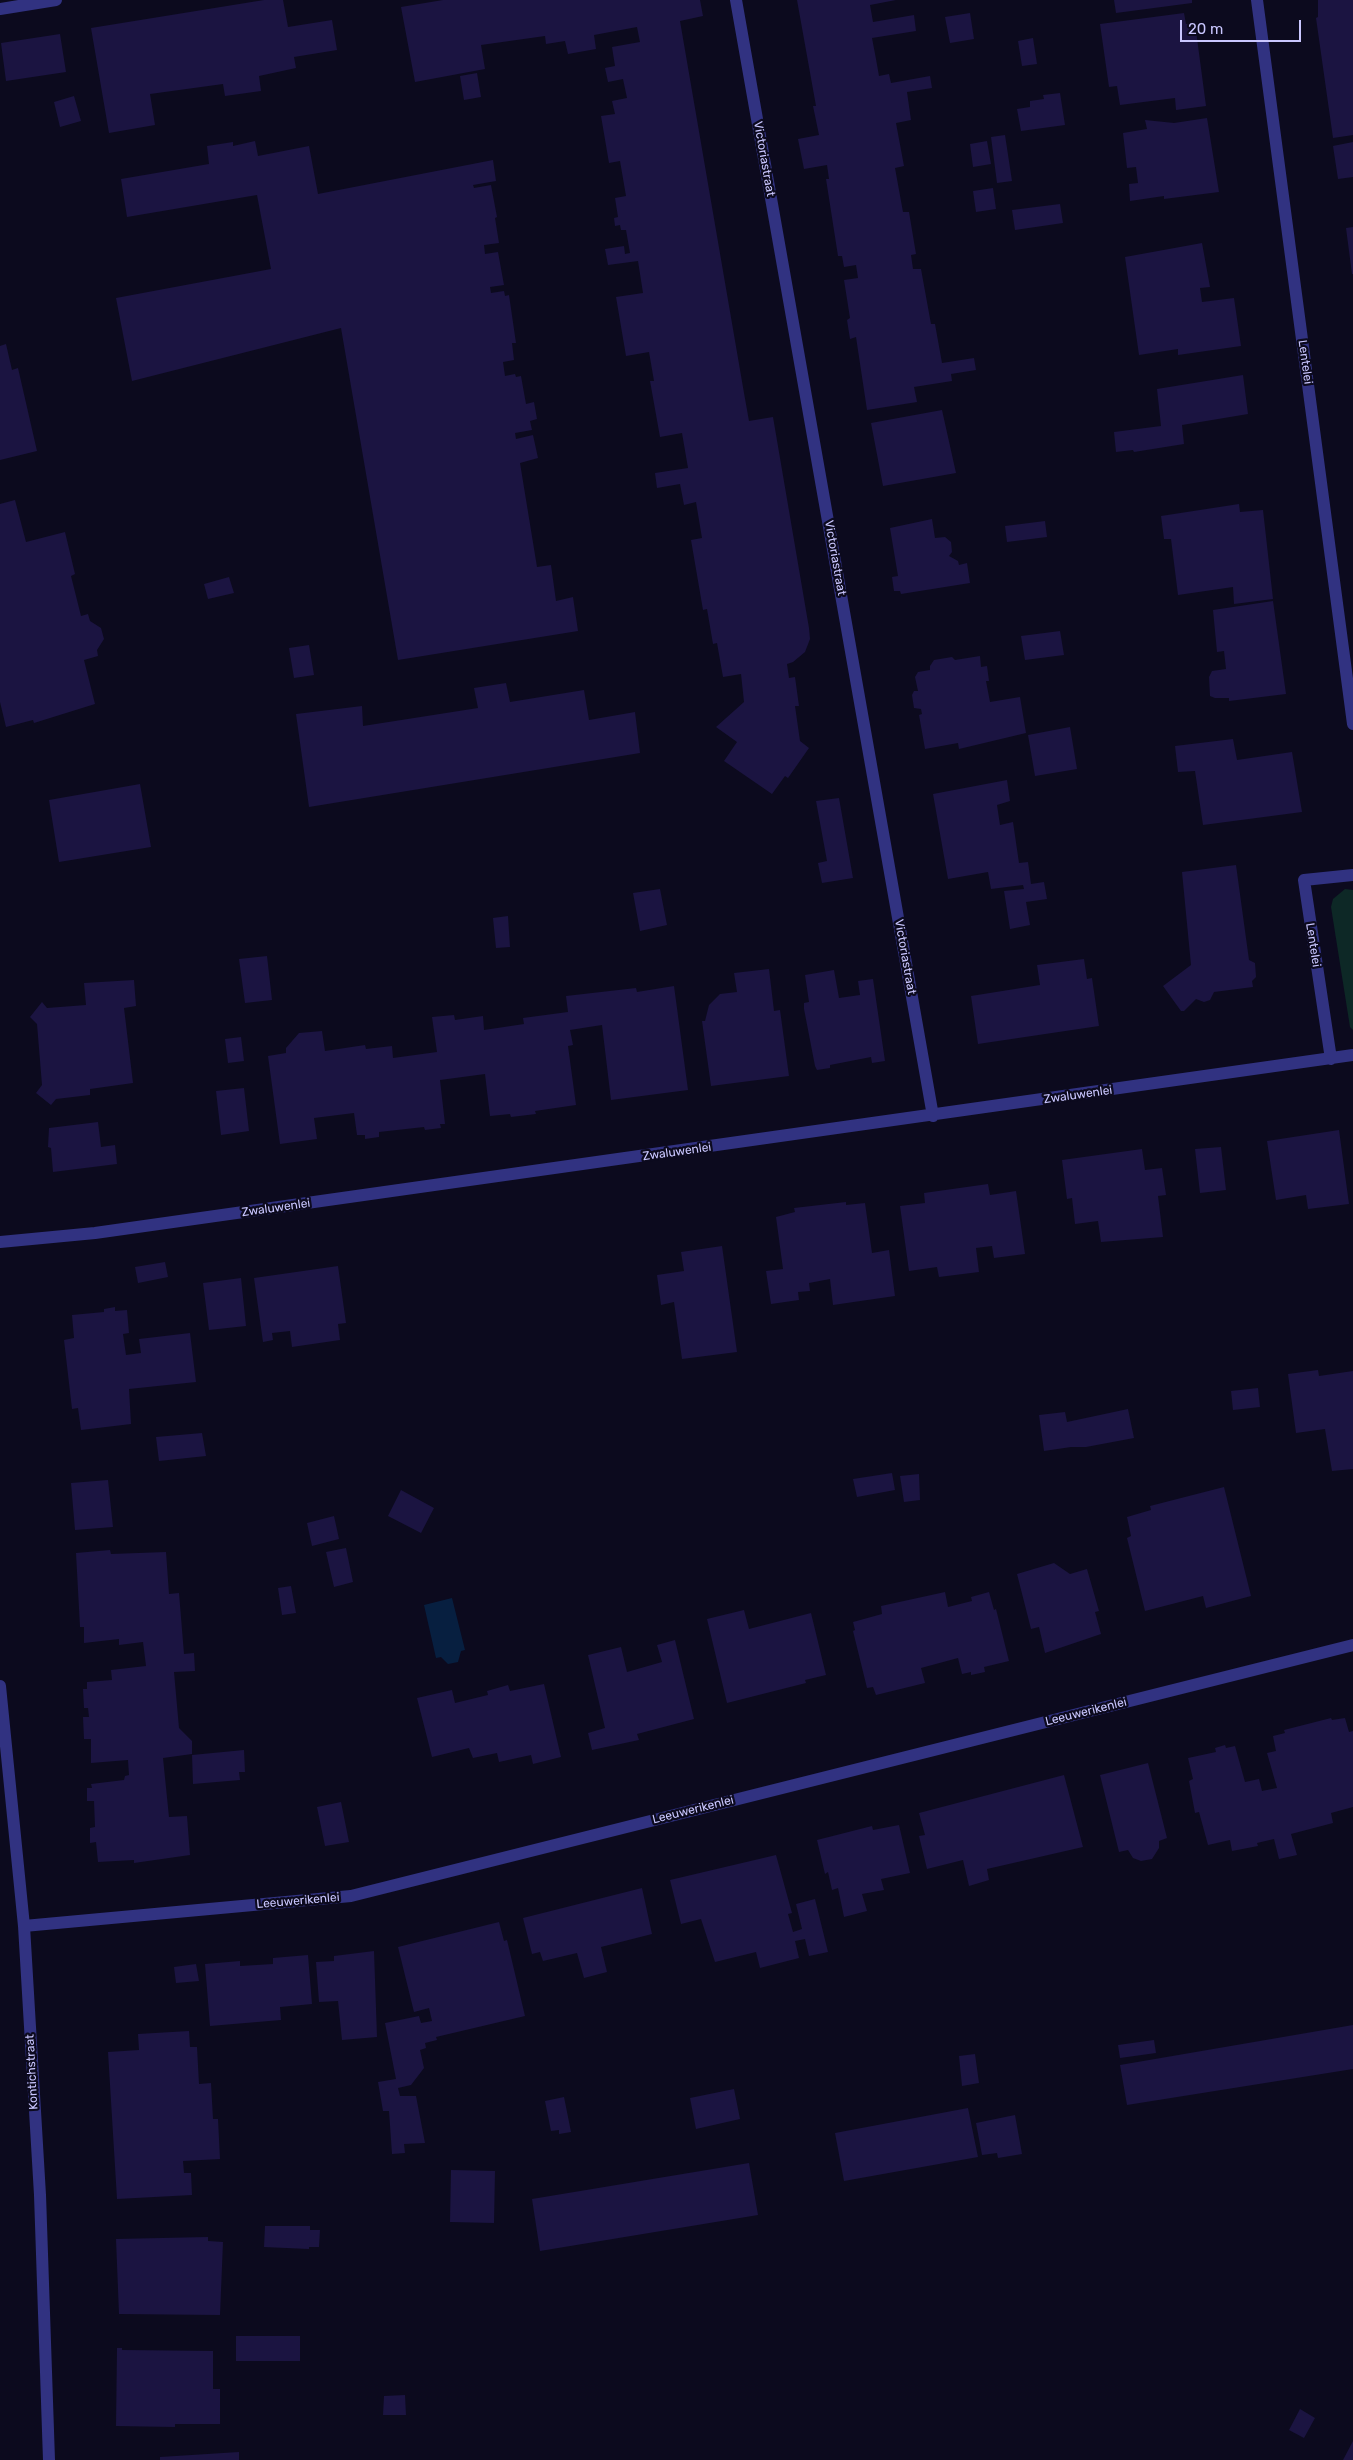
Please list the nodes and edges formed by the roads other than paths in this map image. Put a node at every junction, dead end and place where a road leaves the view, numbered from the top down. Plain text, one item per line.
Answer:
1 (56, 0) edge
2 (736, 0) edge
3 (1257, 0) edge
4 (0, 9) edge
5 (1353, 724) edge
6 (1353, 875) edge
7 (1353, 1055) edge
8 (1330, 1059) junction
9 (934, 1116) junction
10 (0, 1242) edge
11 (1353, 1645) edge
12 (0, 1686) edge
13 (24, 1926) junction
14 (49, 2460) edge

1 - 4 street
2 - 9 street, Victoriastraat
3 - 5 street, Lentelei
6 - 8 street, Lentelei
7 - 8 street, Zwaluwenlei
8 - 9 street, Zwaluwenlei
9 - 10 street, Zwaluwenlei
11 - 13 street, Leeuwerikenlei
12 - 13 street, Kontichstraat
13 - 14 street, Kontichstraat

